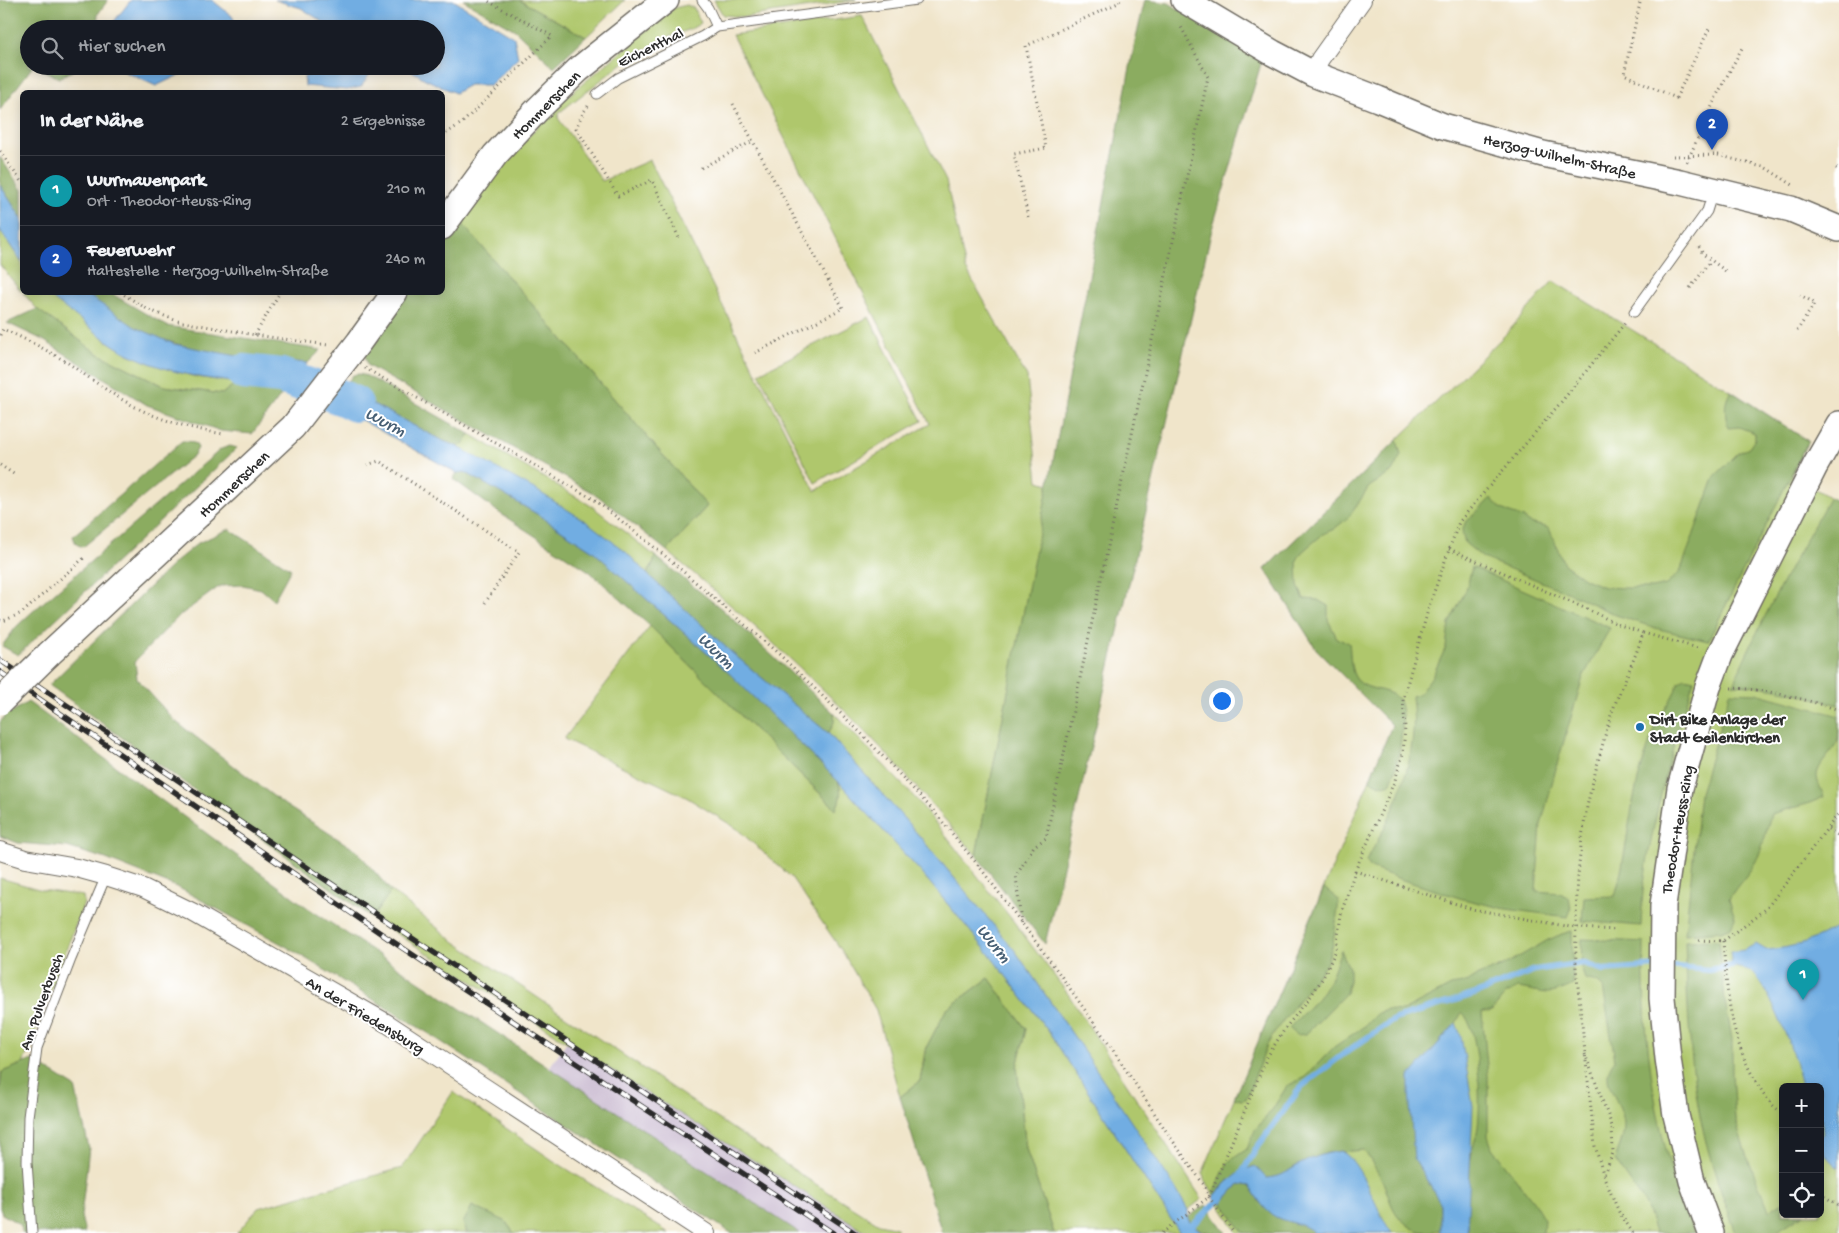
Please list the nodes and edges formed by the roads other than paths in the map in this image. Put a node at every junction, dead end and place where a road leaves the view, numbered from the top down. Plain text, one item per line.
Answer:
1 (666, 0) edge
2 (702, 0) edge
3 (917, 0) edge
4 (1362, 0) edge
5 (1180, 9) edge
6 (717, 27) junction
7 (1312, 74) junction
8 (598, 94) road end
9 (1714, 190) junction
10 (445, 223) edge
11 (1839, 229) edge
12 (393, 295) edge
13 (1634, 312) road end
14 (1839, 424) edge
15 (0, 702) edge
16 (0, 851) edge
17 (106, 876) junction
18 (32, 1233) edge
19 (706, 1233) edge
20 (1711, 1233) edge

1 - 10 main road, Hommerschen
2 - 6 lane
3 - 6 lane, Eichenthal
4 - 7 street
5 - 7 main road, Herzog-Wilhelm-Straße
6 - 8 lane, Eichenthal
7 - 9 main road, Herzog-Wilhelm-Straße
9 - 11 main road, Herzog-Wilhelm-Straße
9 - 13 lane
12 - 15 main road, Hommerschen, bridge
14 - 20 main road, Theodor-Heuss-Ring
16 - 17 street, An der Friedensburg
17 - 18 lane, Am Pulverbusch
17 - 19 street, An der Friedensburg

